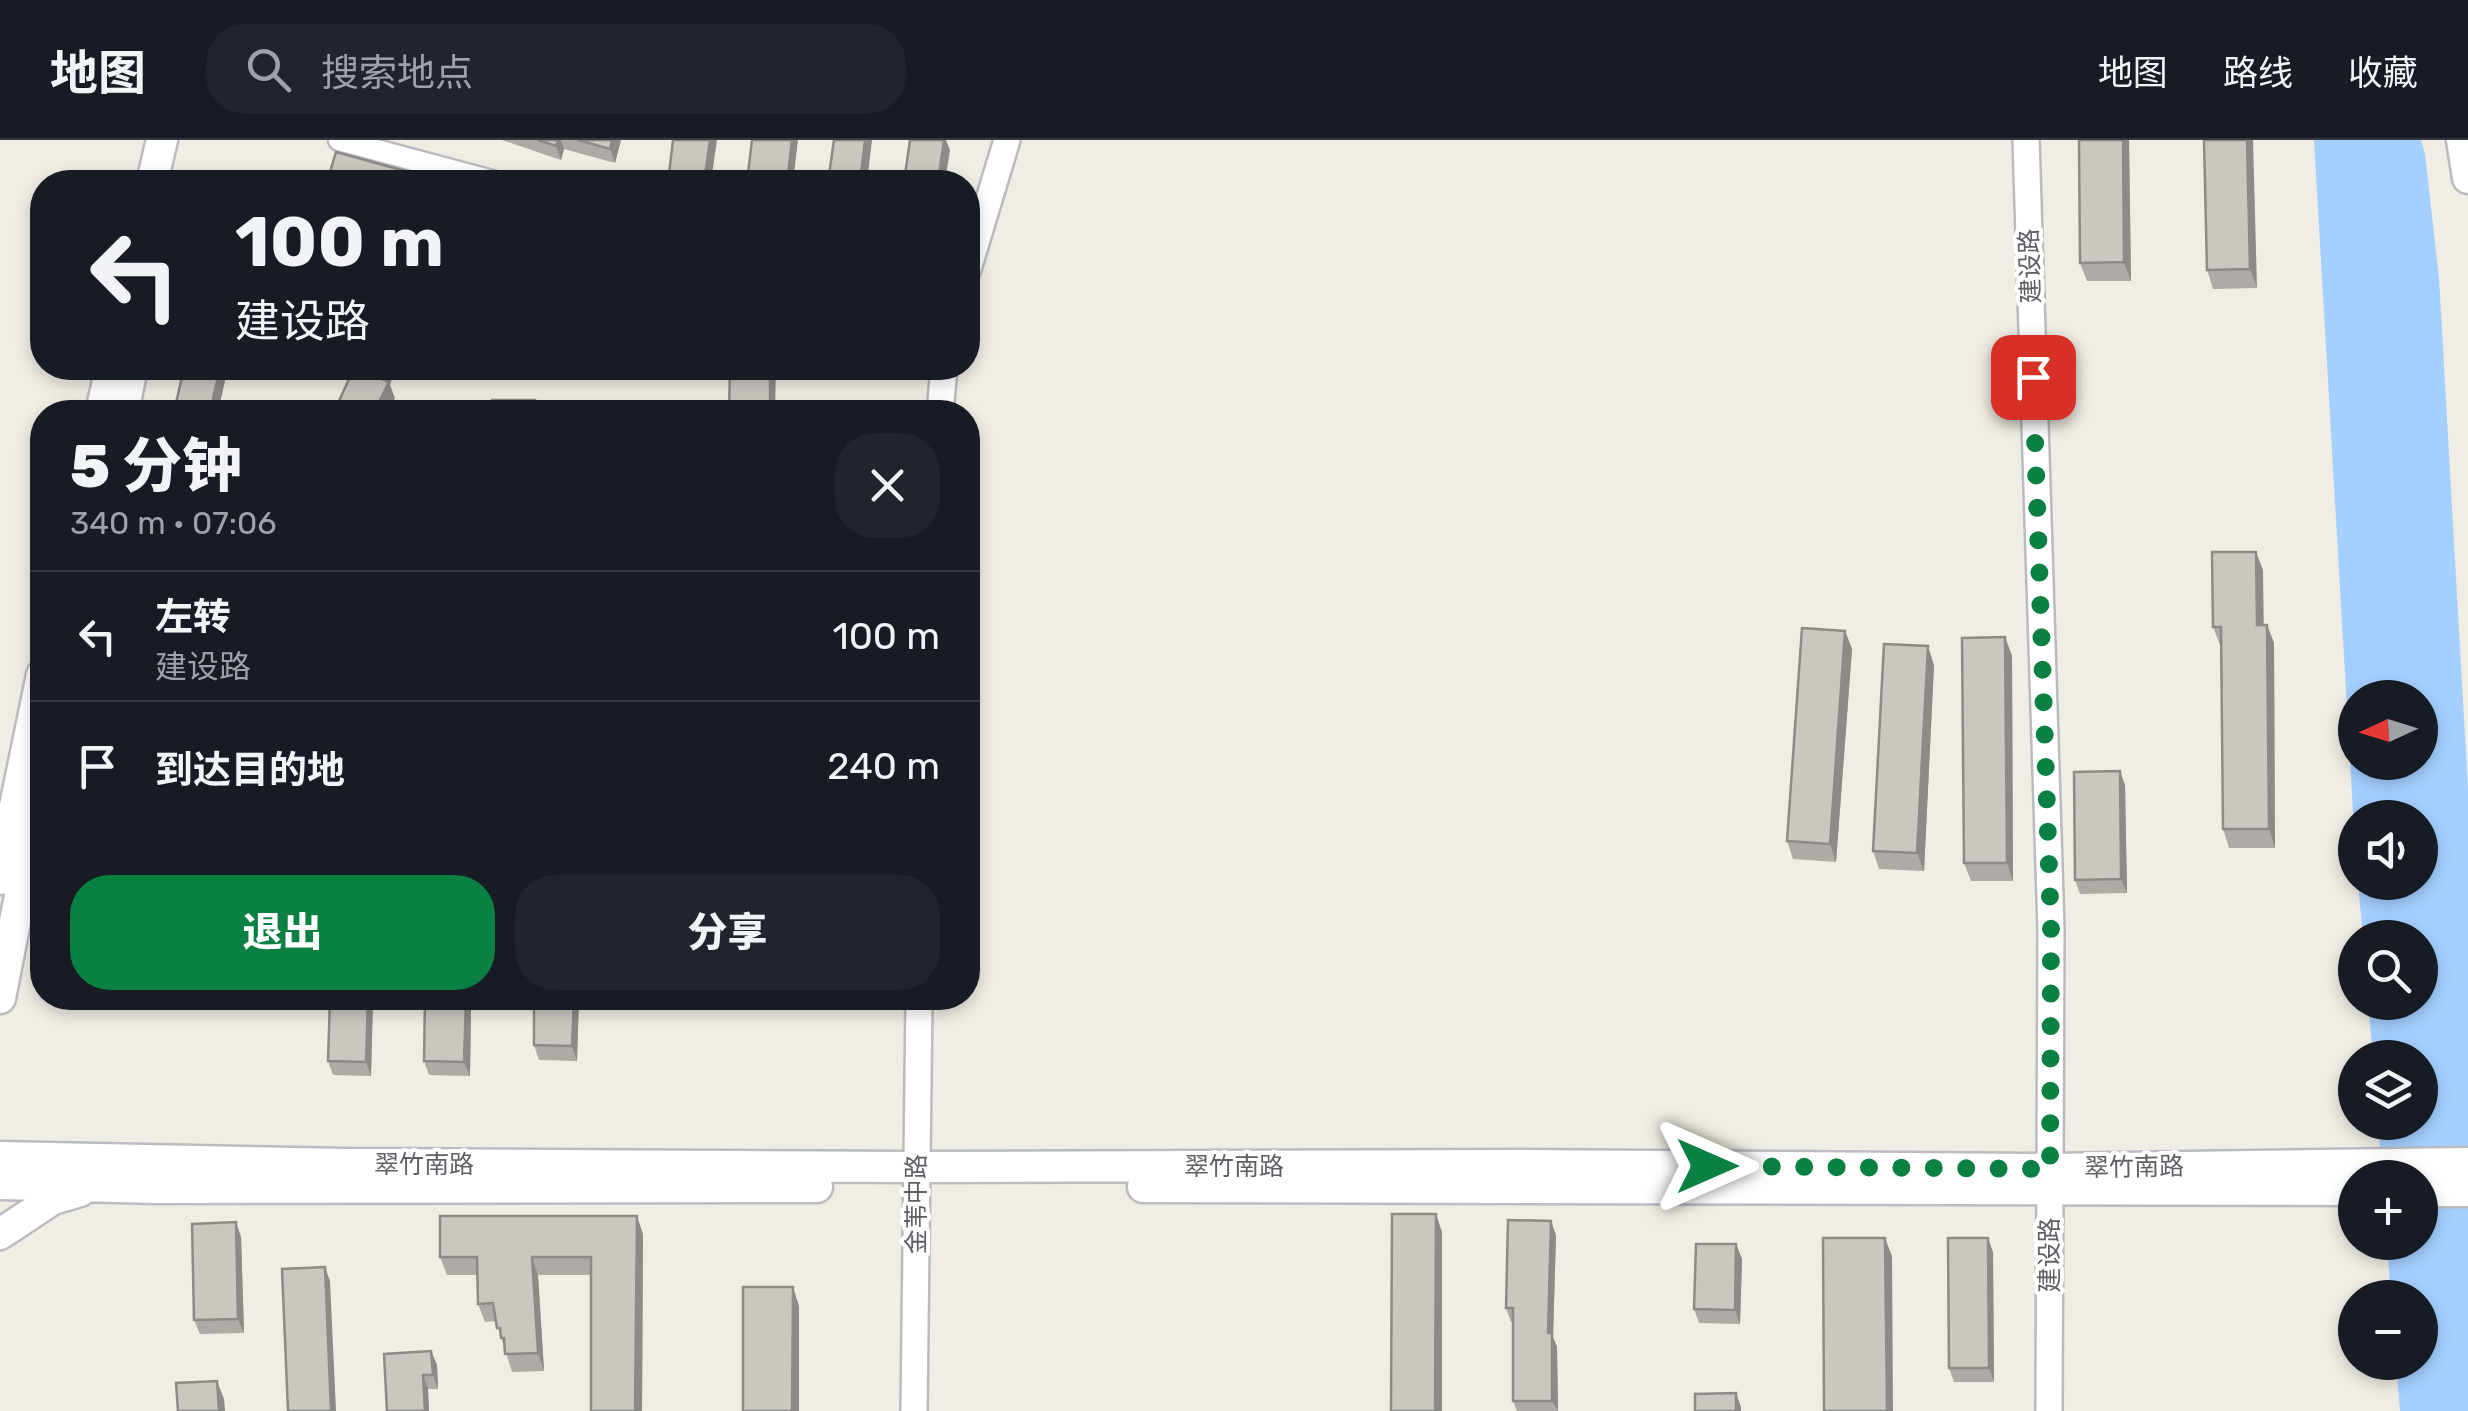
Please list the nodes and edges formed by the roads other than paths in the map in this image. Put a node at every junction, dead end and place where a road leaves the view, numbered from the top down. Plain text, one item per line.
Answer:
1 (162, 140) edge
2 (182, 140) edge
3 (339, 140) edge
4 (1007, 140) edge
5 (2026, 140) edge
6 (2462, 140) edge
7 (155, 170) edge
8 (176, 170) edge
9 (451, 170) edge
10 (2468, 178) edge
11 (980, 230) edge
12 (30, 733) edge
13 (30, 845) edge
14 (0, 879) edge
15 (0, 998) edge
16 (919, 1010) edge
17 (0, 1157) edge
18 (2468, 1163) edge
19 (2438, 1167) edge
20 (916, 1177) junction
21 (2338, 1177) edge
22 (2050, 1179) junction
23 (0, 1184) edge
24 (100, 1186) junction
25 (2438, 1191) edge
26 (2468, 1192) edge
27 (0, 1234) edge
28 (914, 1411) edge
29 (2049, 1411) edge

1 - 7 main road
2 - 8 main road
3 - 9 street
4 - 11 street
5 - 22 street, 建设路
6 - 10 main road
12 - 14 main road
13 - 15 main road
16 - 20 street, 金苇中路
17 - 20 main road, 翠竹南路
18 - 19 main road, 翠竹南路
20 - 22 main road, 翠竹南路
20 - 24 main road, 翠竹南路
20 - 28 street, 金苇中路
21 - 22 main road, 翠竹南路
22 - 29 street, 建设路
23 - 24 main road, 翠竹南路
24 - 27 main road
25 - 26 main road

